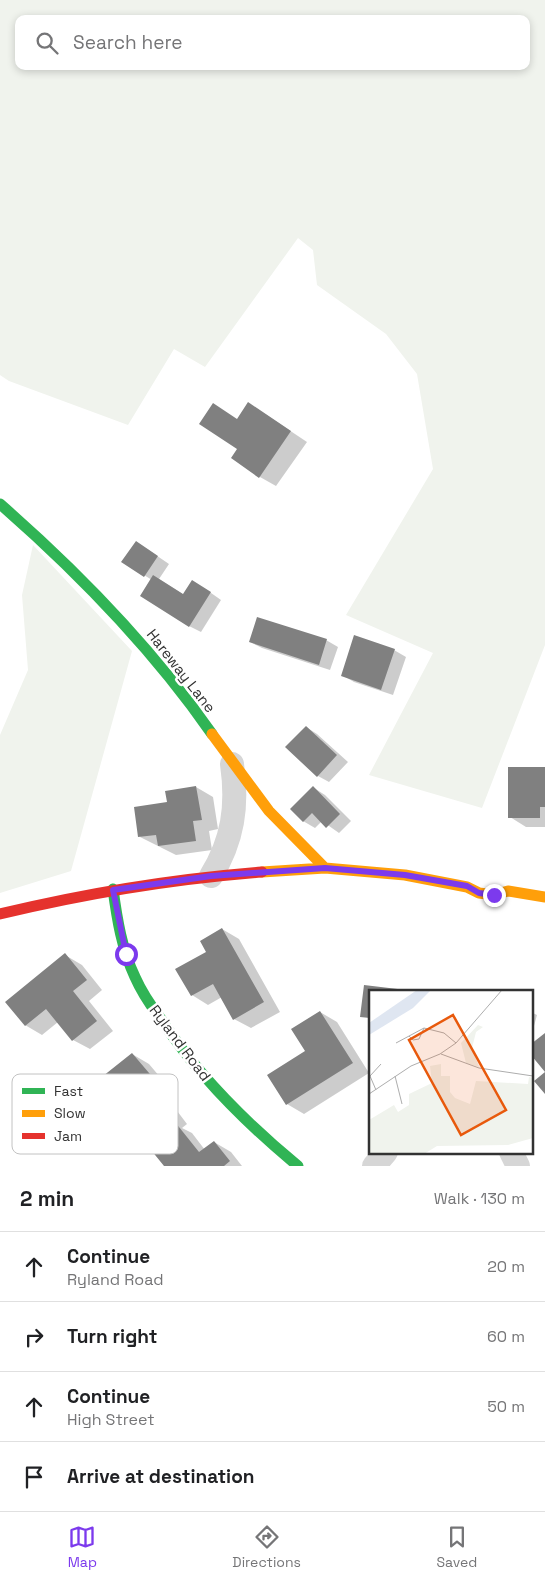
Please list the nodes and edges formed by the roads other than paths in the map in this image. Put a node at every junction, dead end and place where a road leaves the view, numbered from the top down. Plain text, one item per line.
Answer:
1 (0, 504) edge
2 (232, 764) junction
3 (325, 868) junction
4 (211, 876) junction
5 (113, 890) junction
6 (545, 897) edge
7 (0, 914) edge
8 (384, 1154) edge
9 (512, 1154) edge
10 (298, 1166) edge
11 (374, 1166) edge
12 (518, 1166) edge

1 - 2 street, Hareway Lane
2 - 3 street, Hareway Lane
2 - 4 street
3 - 4 street
3 - 6 street
4 - 5 street
5 - 7 street
5 - 10 street, Ryland Road
8 - 11 street
9 - 12 street

